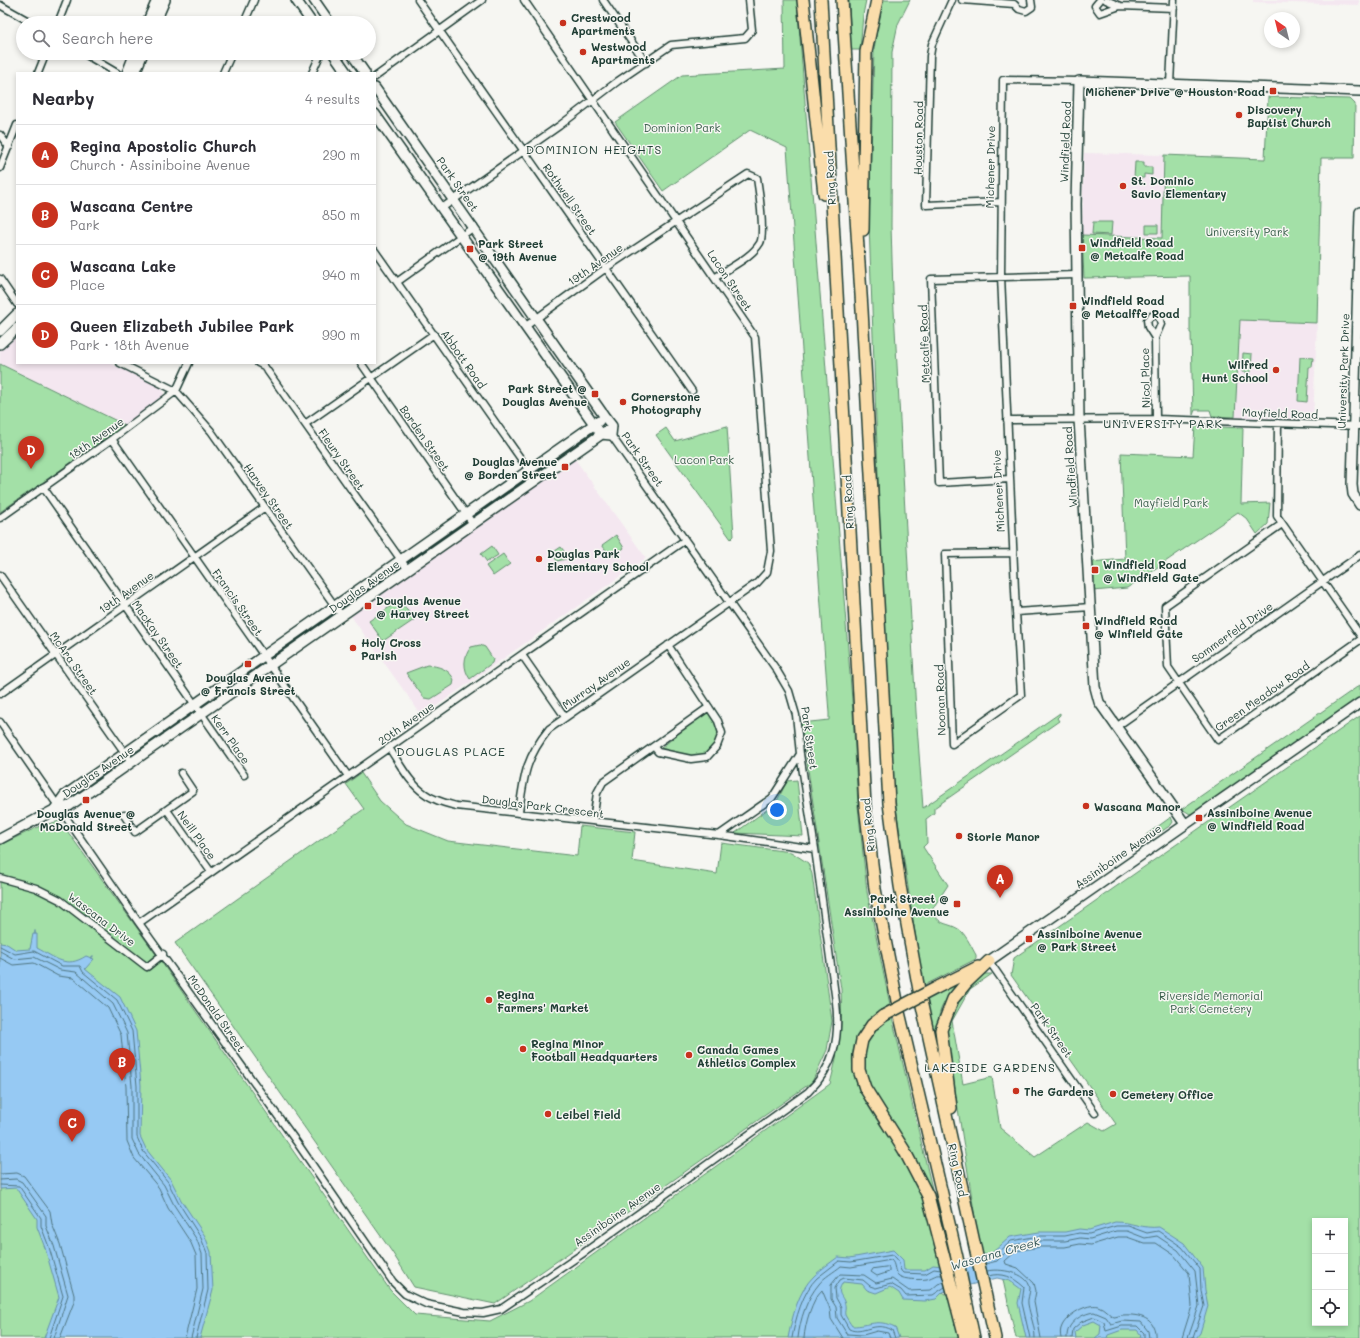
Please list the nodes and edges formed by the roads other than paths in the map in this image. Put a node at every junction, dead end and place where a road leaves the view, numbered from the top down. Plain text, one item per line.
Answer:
1 (67, 0) edge
2 (157, 0) edge
3 (165, 0) edge
4 (254, 0) edge
5 (296, 0) edge
6 (314, 0) edge
7 (418, 0) edge
8 (482, 0) edge
9 (524, 0) edge
10 (603, 0) edge
11 (749, 0) edge
12 (803, 0) edge
13 (821, 0) edge
14 (842, 0) edge
15 (877, 0) edge
16 (952, 0) edge
17 (962, 0) edge
18 (1031, 0) edge
19 (1100, 0) edge
20 (1106, 0) edge
21 (1174, 0) edge
22 (1015, 2) edge
23 (0, 5) edge
24 (1120, 6) junction
25 (1174, 8) junction
26 (20, 16) edge
27 (61, 16) edge
28 (150, 16) edge
29 (158, 16) edge
30 (247, 16) edge
31 (307, 16) edge
32 (325, 16) edge
33 (439, 30) junction
34 (43, 60) edge
35 (95, 60) edge
36 (132, 60) edge
37 (140, 60) edge
38 (229, 60) edge
39 (318, 60) edge
40 (338, 60) edge
41 (356, 60) edge
42 (646, 62) junction
43 (38, 72) edge
44 (115, 72) edge
45 (127, 72) edge
46 (135, 72) edge
47 (223, 72) edge
48 (312, 72) edge
49 (346, 72) edge
50 (364, 72) edge
51 (376, 76) edge
52 (1079, 81) junction
53 (1170, 84) junction
54 (376, 89) edge
55 (1360, 91) edge
56 (593, 101) junction
57 (376, 115) edge
58 (16, 128) edge
59 (0, 135) edge
60 (9, 147) junction
61 (524, 151) junction
62 (0, 168) edge
63 (454, 199) junction
64 (1001, 202) junction
65 (442, 208) junction
66 (1360, 212) edge
67 (676, 220) junction
68 (474, 228) junction
69 (462, 236) junction
70 (376, 252) edge
71 (606, 268) junction
72 (1076, 275) junction
73 (1359, 275) edge
74 (1001, 276) junction
75 (716, 277) junction
76 (0, 280) edge
77 (397, 282) junction
78 (16, 303) edge
79 (862, 310) junction
80 (837, 312) junction
81 (16, 315) edge
82 (537, 317) junction
83 (526, 326) junction
84 (16, 329) edge
85 (0, 331) edge
86 (434, 334) junction
87 (1155, 338) dead end
88 (0, 344) edge
89 (1358, 350) edge
90 (122, 364) edge
91 (189, 364) edge
92 (260, 364) edge
93 (362, 364) edge
94 (371, 378) junction
95 (176, 391) junction
96 (692, 391) dead end
97 (605, 417) junction
98 (1079, 419) junction
99 (1156, 419) junction
100 (1007, 420) junction
101 (1278, 423) junction
102 (305, 424) junction
103 (594, 424) junction
104 (1357, 426) edge
105 (611, 430) junction
106 (601, 434) junction
107 (112, 439) junction
108 (529, 470) junction
109 (535, 479) junction
110 (1010, 480) junction
111 (43, 487) junction
112 (1360, 505) edge
113 (265, 507) junction
114 (466, 514) junction
115 (0, 518) edge
116 (473, 524) junction
117 (1282, 524) junction
118 (685, 540) junction
119 (1013, 553) junction
120 (1360, 555) edge
121 (195, 556) junction
122 (400, 559) junction
123 (408, 570) junction
124 (0, 575) edge
125 (1322, 581) junction
126 (728, 602) junction
127 (125, 604) junction
128 (335, 606) junction
129 (1091, 607) junction
130 (1016, 612) junction
131 (342, 616) junction
132 (1360, 635) edge
133 (1360, 640) edge
134 (668, 645) junction
135 (55, 654) junction
136 (522, 655) junction
137 (264, 656) junction
138 (270, 666) junction
139 (1178, 682) junction
140 (0, 694) edge
141 (1360, 703) edge
142 (195, 704) junction
143 (709, 707) junction
144 (202, 714) junction
145 (565, 717) junction
146 (0, 722) edge
147 (1116, 727) junction
148 (654, 746) junction
149 (388, 748) junction
150 (125, 753) junction
151 (800, 754) junction
152 (132, 763) junction
153 (181, 773) dead end
154 (244, 775) dead end
155 (348, 776) junction
156 (57, 808) junction
157 (167, 810) junction
158 (519, 812) junction
159 (124, 815) dead end
160 (593, 821) junction
161 (1185, 824) junction
162 (719, 835) junction
163 (0, 839) edge
164 (815, 849) junction
165 (211, 872) junction
166 (0, 878) edge
167 (139, 923) junction
168 (163, 954) junction
169 (989, 961) junction
170 (919, 990) dead end
171 (897, 1001) dead end
172 (921, 1001) dead end
173 (899, 1012) dead end
174 (808, 1092) joint
175 (1095, 1113) dead end
176 (964, 1196) junction
177 (959, 1294) junction
178 (426, 1304) joint
179 (965, 1338) edge
180 (974, 1338) edge
181 (995, 1338) edge

1 - 27 street
2 - 28 street
3 - 29 street
4 - 30 street
5 - 31 street
6 - 32 street
7 - 33 street, Rothwell Street
8 - 33 street
9 - 56 street, Lacon Street
10 - 42 street
11 - 42 street
12 - 80 highway
13 - 80 highway, Ring Road
14 - 79 highway, Ring Road
15 - 79 highway
16 - 64 street, Houston Road
17 - 22 street
18 - 22 street
19 - 24 street
20 - 24 street
21 - 25 street
23 - 26 street
24 - 25 street
25 - 53 street
33 - 51 street
33 - 61 street, Rothwell Street
34 - 43 street
35 - 44 street
36 - 45 street
37 - 46 street
38 - 47 street
39 - 48 street
40 - 49 street
41 - 50 street
42 - 56 street
52 - 53 street, Michener Drive
52 - 64 street, Michener Drive
52 - 72 street, Windfield Road
53 - 55 street, Michener Drive
54 - 63 street, Park Street
56 - 61 street
56 - 67 street, Lacon Street
57 - 65 street
58 - 60 street
59 - 60 street
60 - 62 street
61 - 63 street
61 - 71 street, Rothwell Street
63 - 65 street
63 - 68 street, Park Street
64 - 74 street, Michener Drive
65 - 69 street
66 - 73 street, University Park Drive
67 - 71 street, 19th Avenue
67 - 75 street, Lacon Street
67 - 75 street, 19th Avenue
68 - 69 street
68 - 82 street, Park Street
69 - 77 street
69 - 83 street
70 - 77 street, Abbott Road
71 - 82 street, 19th Avenue
71 - 96 street, Rothwell Street
72 - 74 street, Metcalfe Road
72 - 98 street, Windfield Road
73 - 89 street, University Park Drive
74 - 100 street, Michener Drive
74 - 110 street, Metcalfe Road
75 - 126 street, Lacon Street
76 - 78 street
77 - 86 street, Abbott Road
79 - 170 highway, Ring Road
80 - 171 highway, Ring Road
81 - 85 street
82 - 83 street, 19th Avenue
82 - 97 street, Park Street
83 - 103 street
84 - 88 street
86 - 94 street
86 - 108 street, Abbott Road
87 - 99 street, Nicol Place
89 - 104 street, University Park Drive
90 - 95 street
91 - 95 street, 18th Avenue
92 - 102 street, Fleury Street
93 - 94 street, Borden Street
94 - 102 street
94 - 114 street, Borden Street
95 - 107 street, 18th Avenue
95 - 113 street, Harvey Street
97 - 103 street, Douglas Avenue
97 - 105 street, Park Street
98 - 99 street, Mayfield Road
98 - 100 street, Mayfield Road
98 - 129 street, Windfield Road
99 - 101 street, Mayfield Road
100 - 110 street, Michener Drive
101 - 104 street, Mayfield Road
101 - 117 street
102 - 122 street, Fleury Street
103 - 106 street
103 - 108 street, Douglas Avenue
104 - 112 street, University Park Drive
105 - 106 street, Park Street
105 - 118 street, Park Street
106 - 109 street, Douglas Avenue
107 - 111 street, 18th Avenue
107 - 121 street, Francis Street
108 - 109 street, Abbott Road
108 - 114 street, Douglas Avenue
109 - 116 street, Douglas Avenue
110 - 119 street, Michener Drive
111 - 115 street, 18th Avenue
111 - 127 street, MacKay Street
113 - 121 street, 19th Avenue
113 - 128 street, Harvey Street
114 - 116 street, Borden Street
114 - 122 street, Douglas Avenue
116 - 123 street, Douglas Avenue
117 - 125 street
117 - 139 street, Green Meadow Road
118 - 126 street, Park Street
118 - 136 street, 20th Avenue
119 - 130 street, Michener Drive
119 - 130 street, Noonan Road
120 - 125 street, Sommerfeld Drive
121 - 127 street, 19th Avenue
121 - 137 street, Francis Street
122 - 123 street, Fleury Street
122 - 128 street, Douglas Avenue
123 - 131 street, Douglas Avenue
124 - 135 street, McAra Street
125 - 132 street
125 - 139 street, Sommerfeld Drive
126 - 134 street, Murray Avenue
126 - 151 street, Park Street
127 - 135 street, 19th Avenue
127 - 142 street, MacKay Street
128 - 131 street, Harvey Street
128 - 137 street, Douglas Avenue
129 - 130 street
129 - 147 street, Windfield Road
131 - 138 street, Douglas Avenue
133 - 139 street, Green Meadow Road
134 - 143 street
134 - 145 street, Murray Avenue
135 - 140 street, 19th Avenue
135 - 150 street, McAra Street
136 - 145 street
136 - 149 street, 20th Avenue
137 - 138 street, Francis Street
137 - 142 street, Douglas Avenue
138 - 144 street, Douglas Avenue
138 - 155 street, Francis Street
139 - 147 street, Sommerfeld Drive
141 - 161 street, Assiniboine Avenue
142 - 144 street, MacKay Street
142 - 150 street, Douglas Avenue
143 - 148 street
143 - 148 street
144 - 152 street, Douglas Avenue
144 - 154 street, Kerr Place
145 - 158 street, Murray Avenue
146 - 156 street, McDonald Street
147 - 161 street, Windfield Road
148 - 160 street
149 - 155 street, 20th Avenue
149 - 158 street, Douglas Park Crescent
150 - 152 street, McAra Street
150 - 156 street, Douglas Avenue
151 - 162 street
151 - 164 street, Park Street
152 - 156 street, Douglas Avenue
153 - 157 street, Neill Place
155 - 165 street, 20th Avenue
156 - 163 street
156 - 167 street, McDonald Street
157 - 159 street, Neill Place
157 - 165 street, Neill Place
158 - 160 street, Douglas Park Crescent
160 - 162 street, Douglas Park Crescent
161 - 169 street, Assiniboine Avenue
162 - 164 street, Douglas Park Crescent
164 - 174 street, Park Street
165 - 167 street, 20th Avenue
166 - 168 street, Wascana Drive
167 - 168 street, McDonald Street
168 - 178 street, McDonald Street
169 - 175 street, Park Street
169 - 176 highway
169 - 177 highway, bridge
172 - 176 highway, Ring Road
173 - 177 highway, Ring Road
174 - 178 street, Assiniboine Avenue
176 - 181 highway, Ring Road
177 - 179 highway
177 - 180 highway, Ring Road

